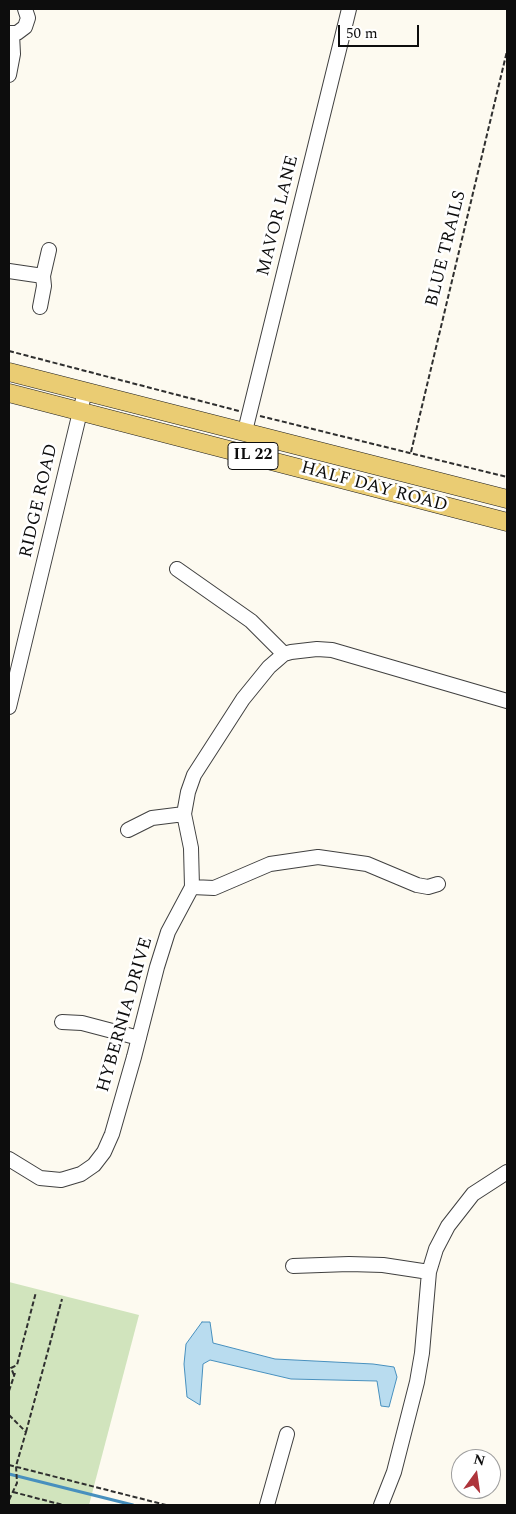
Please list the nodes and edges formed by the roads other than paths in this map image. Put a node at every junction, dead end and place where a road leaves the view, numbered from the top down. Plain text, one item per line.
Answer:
1 (25, 9) edge
2 (349, 9) edge
3 (10, 33) edge
4 (9, 75) edge
5 (49, 250) dead end
6 (9, 271) edge
7 (43, 276) junction
8 (40, 307) dead end
9 (9, 372) edge
10 (85, 391) junction
11 (9, 393) edge
12 (80, 411) junction
13 (245, 431) junction
14 (507, 499) edge
15 (507, 522) edge
16 (177, 569) dead end
17 (284, 654) junction
18 (507, 701) edge
19 (9, 707) edge
20 (184, 814) junction
21 (128, 830) dead end
22 (438, 884) dead end
23 (192, 887) junction
24 (62, 1022) dead end
25 (140, 1038) junction
26 (9, 1159) edge
27 (507, 1172) edge
28 (293, 1266) dead end
29 (429, 1272) junction
30 (287, 1434) dead end
31 (266, 1505) edge
32 (381, 1505) edge

1 - 3 street
2 - 13 street, MAVOR LANE
3 - 4 street
5 - 7 street
6 - 7 street
7 - 8 street
9 - 10 main road, HALF DAY ROAD / IL 22
10 - 12 street, RIDGE ROAD
10 - 13 main road, HALF DAY ROAD / IL 22
11 - 12 main road, HALF DAY ROAD / IL 22
12 - 15 main road, HALF DAY ROAD / IL 22
12 - 19 street, RIDGE ROAD
13 - 14 main road, HALF DAY ROAD / IL 22
16 - 17 street
17 - 18 street
17 - 20 street, HYBERNIA DRIVE
20 - 21 street
20 - 23 street, HYBERNIA DRIVE
22 - 23 street
23 - 25 street, HYBERNIA DRIVE
24 - 25 street
25 - 26 street, HYBERNIA DRIVE
27 - 29 street
28 - 29 street
29 - 32 street
30 - 31 street

